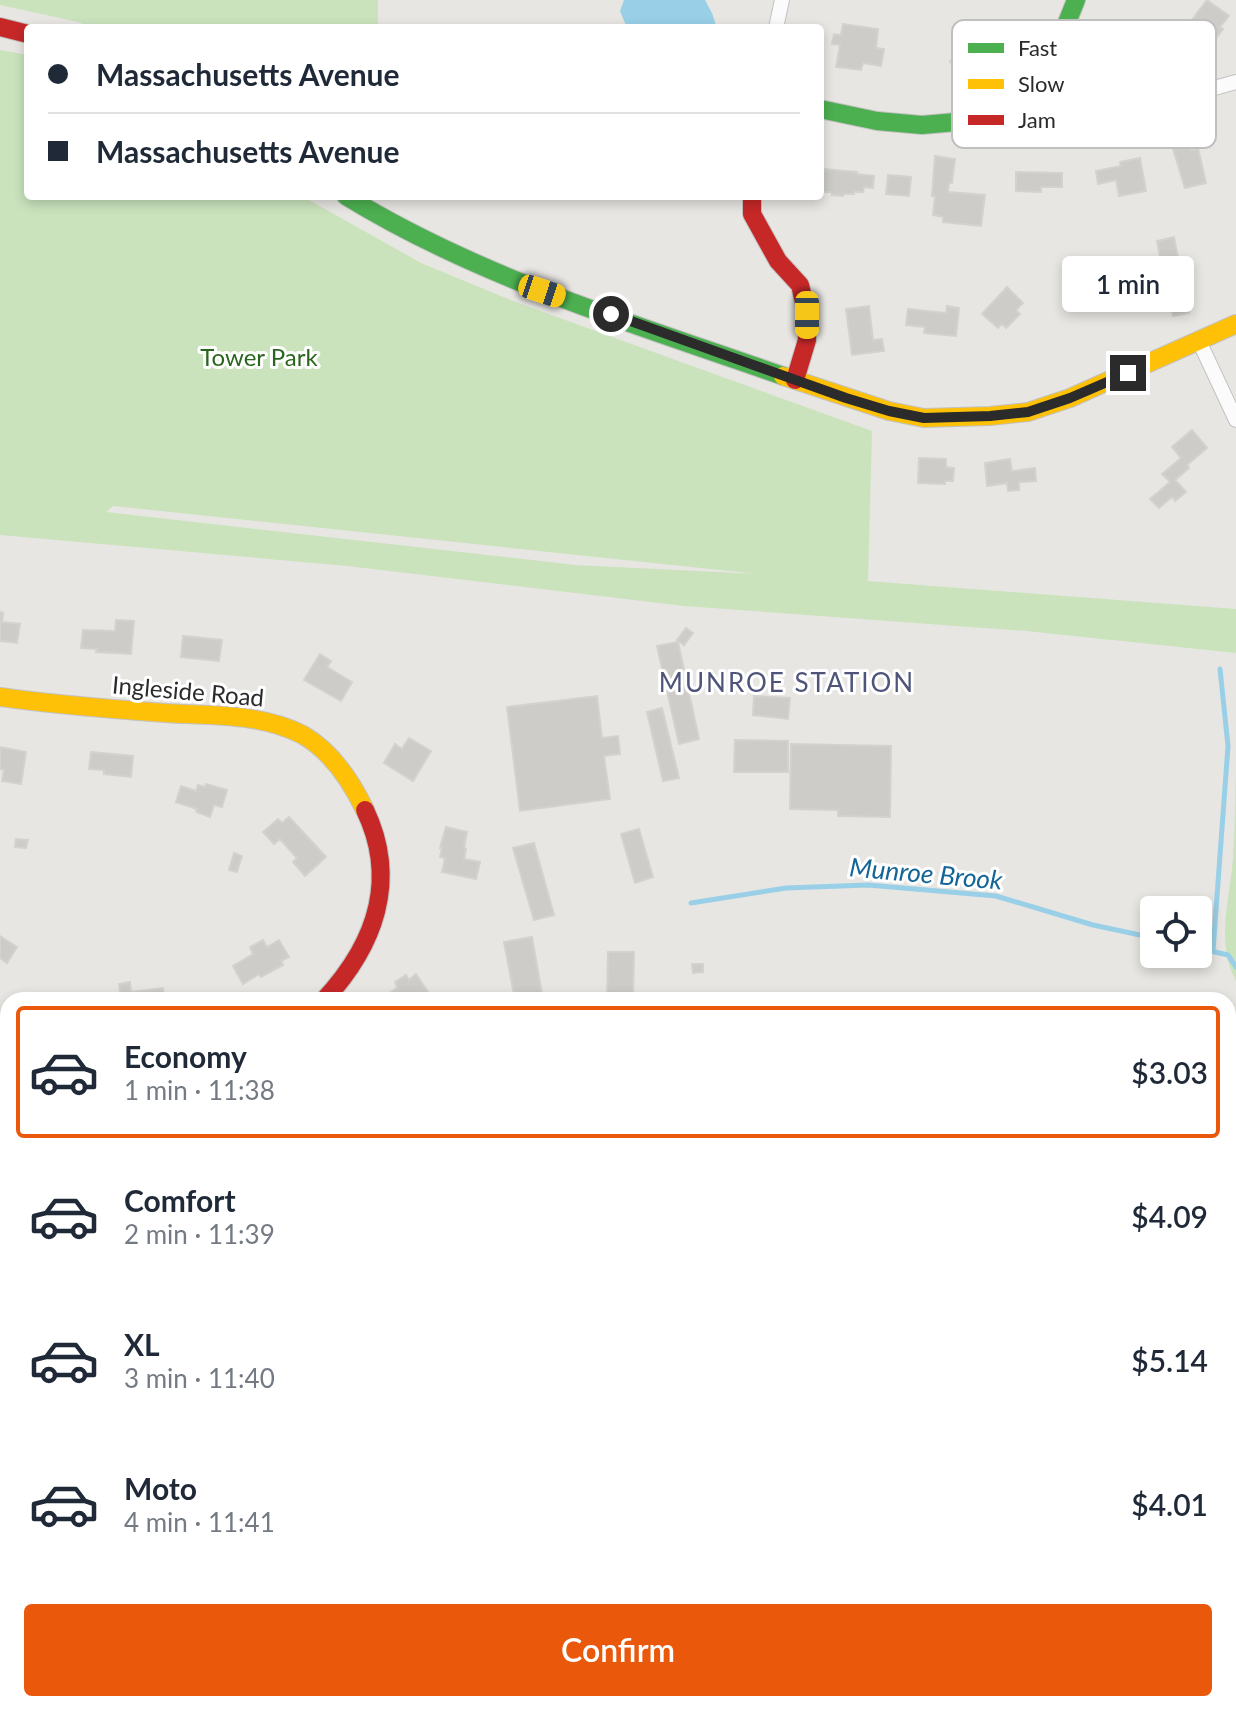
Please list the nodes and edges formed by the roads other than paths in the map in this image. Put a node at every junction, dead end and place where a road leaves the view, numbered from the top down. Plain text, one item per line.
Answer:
1 (782, 0) edge
2 (1076, 0) edge
3 (1068, 20) edge
4 (777, 24) edge
5 (0, 27) edge
6 (24, 33) edge
7 (1236, 82) edge
8 (1216, 88) edge
9 (824, 110) edge
10 (952, 122) edge
11 (352, 200) edge
12 (752, 200) edge
13 (1236, 324) edge
14 (1199, 341) junction
15 (795, 380) junction
16 (1236, 420) edge
17 (0, 697) edge
18 (331, 992) edge

1 - 4 street
2 - 3 street
5 - 6 street
7 - 8 street
9 - 10 street
11 - 15 street
12 - 15 street
13 - 14 street
14 - 15 street
14 - 16 street
17 - 18 street, Ingleside Road

